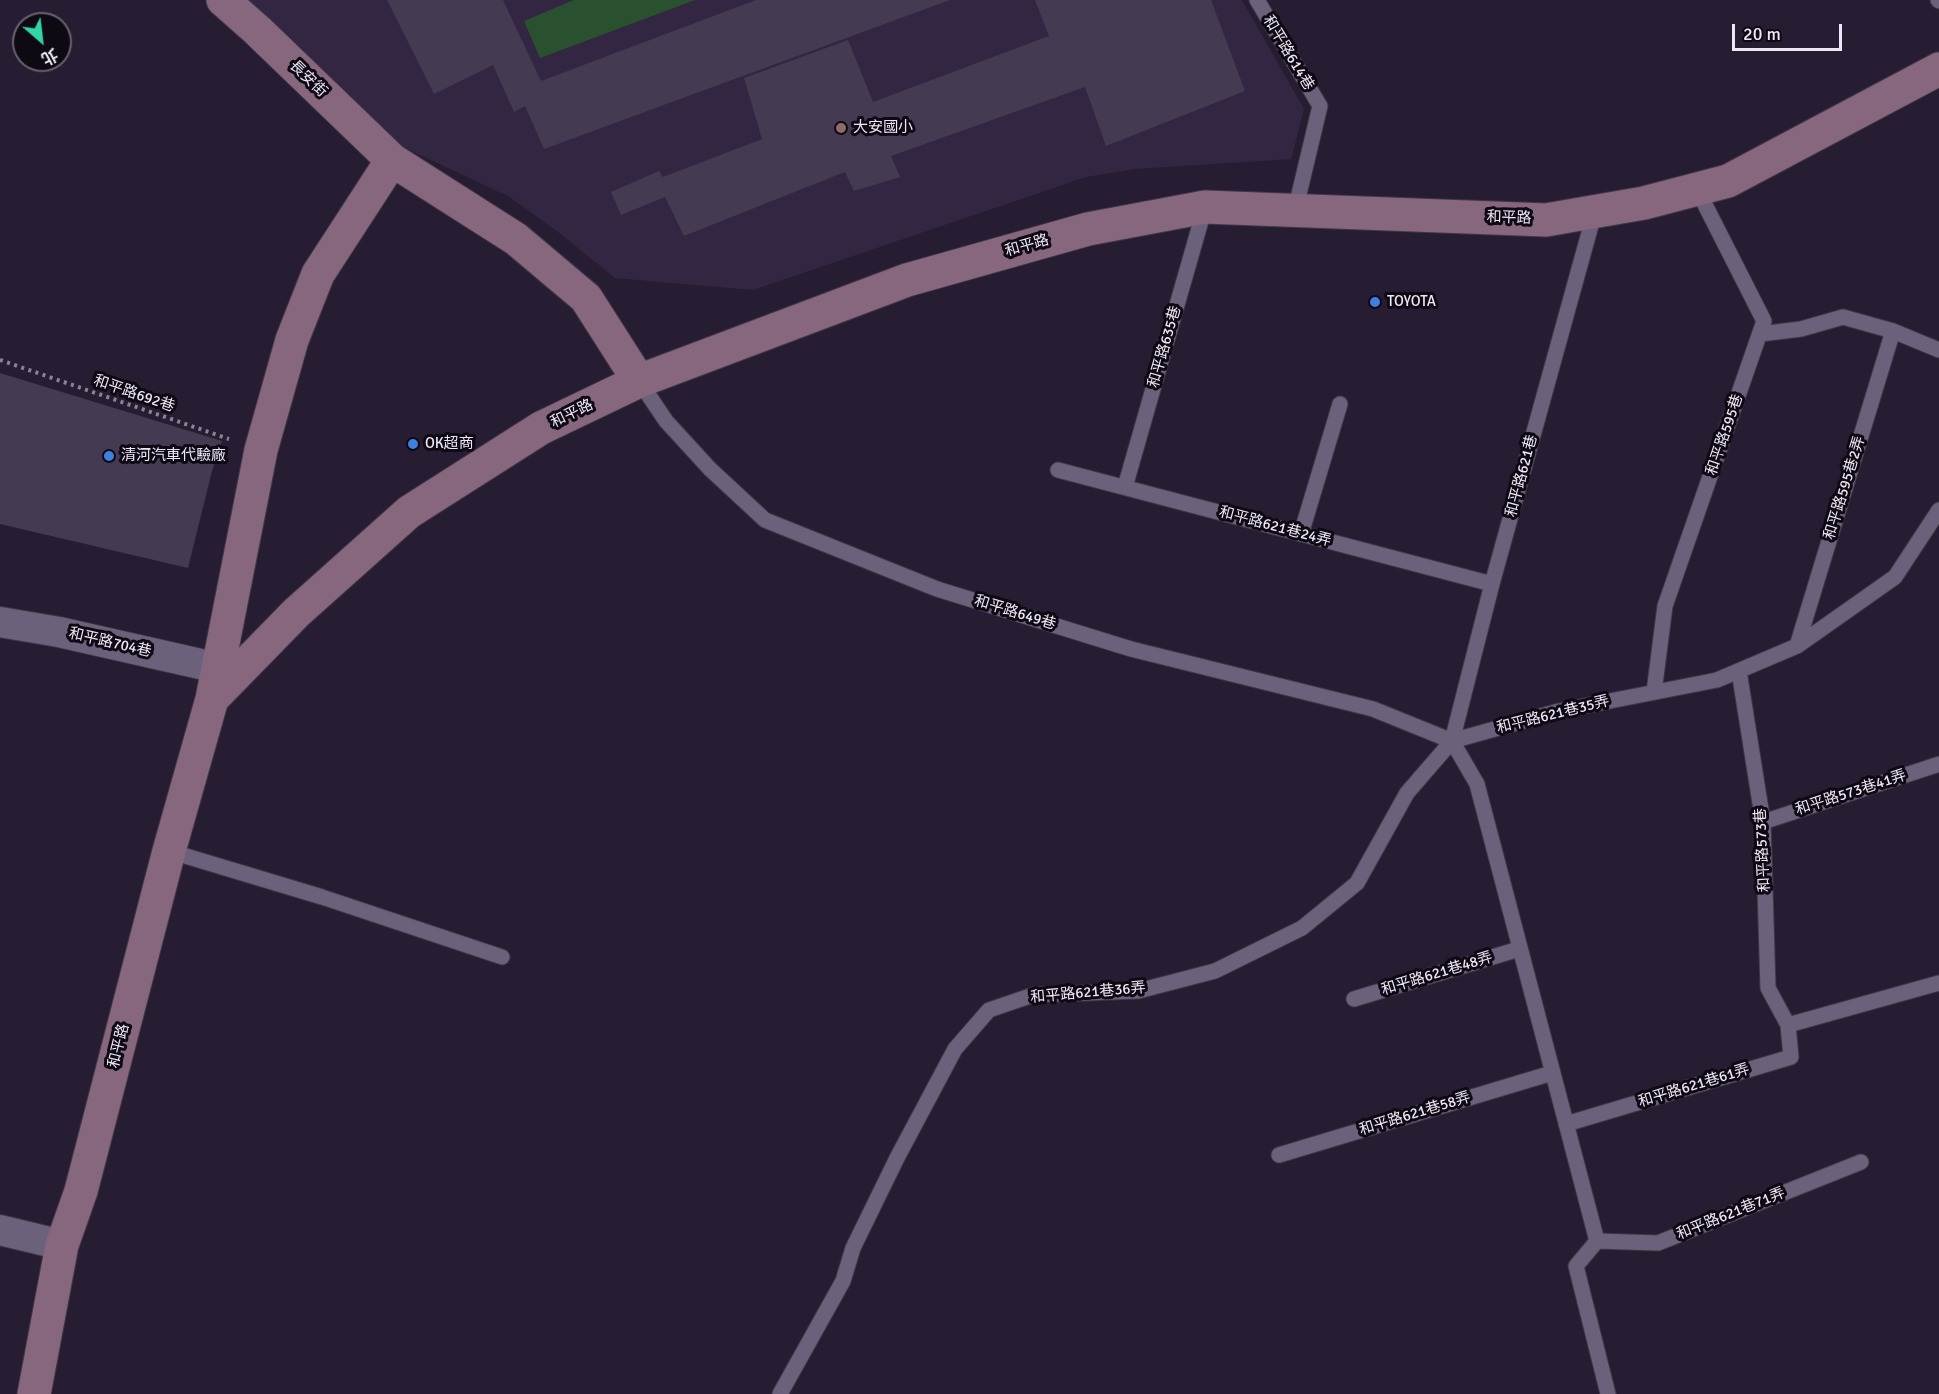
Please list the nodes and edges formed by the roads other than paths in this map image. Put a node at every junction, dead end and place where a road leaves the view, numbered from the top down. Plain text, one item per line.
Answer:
1 (222, 0) edge
2 (1257, 0) edge
3 (1939, 69) edge
4 (392, 160) junction
5 (1697, 189) junction
6 (1205, 207) junction
7 (1295, 210) junction
8 (1595, 212) junction
9 (1893, 331) junction
10 (1760, 334) junction
11 (1939, 350) edge
12 (639, 381) junction
13 (1340, 404) dead end
14 (1058, 470) dead end
15 (1125, 487) junction
16 (1939, 510) edge
17 (1301, 534) junction
18 (1492, 584) junction
19 (0, 622) edge
20 (1797, 646) junction
21 (1739, 671) junction
22 (215, 684) junction
23 (1654, 692) junction
24 (1452, 741) junction
25 (1939, 764) edge
26 (1763, 822) junction
27 (169, 851) junction
28 (1519, 949) junction
29 (502, 957) dead end
30 (1939, 982) edge
31 (1354, 999) dead end
32 (1788, 1025) junction
33 (1552, 1073) junction
34 (1566, 1124) junction
35 (1279, 1155) dead end
36 (1861, 1162) dead end
37 (0, 1230) edge
38 (1597, 1240) junction
39 (62, 1245) junction
40 (34, 1394) edge
41 (780, 1394) edge
42 (1608, 1394) edge

1 - 4 street, 長安街
2 - 7 lane, 和平路614巷
3 - 5 street, 和平路
4 - 12 street, 長安街
4 - 22 street, 和平路
5 - 8 street, 和平路
5 - 10 lane, 和平路595巷
6 - 7 street, 和平路
6 - 12 street, 和平路
6 - 15 lane, 和平路635巷
7 - 8 street, 和平路
8 - 18 lane, 和平路621巷
9 - 10 lane
9 - 11 lane
9 - 20 lane, 和平路595巷2弄
10 - 23 lane, 和平路595巷
12 - 22 street, 和平路
12 - 24 lane, 和平路649巷
13 - 17 lane
14 - 15 lane, 和平路621巷24弄
15 - 17 lane, 和平路621巷24弄
16 - 20 lane
17 - 18 lane, 和平路621巷24弄
18 - 24 lane, 和平路621巷
19 - 22 street, 和平路704巷
20 - 21 lane
21 - 23 lane
21 - 26 lane, 和平路573巷
22 - 27 street, 和平路
23 - 24 lane, 和平路621巷35弄
24 - 28 lane
24 - 41 lane, 和平路621巷36弄
25 - 26 lane, 和平路573巷41弄
26 - 32 lane, 和平路573巷
27 - 29 lane
27 - 39 street, 和平路
28 - 31 lane, 和平路621巷48弄
28 - 33 lane
30 - 32 lane
32 - 34 lane, 和平路621巷61弄
33 - 34 lane
33 - 35 lane, 和平路621巷58弄
34 - 38 lane
36 - 38 lane, 和平路621巷71弄
37 - 39 street
38 - 42 lane
39 - 40 street, 和平路

